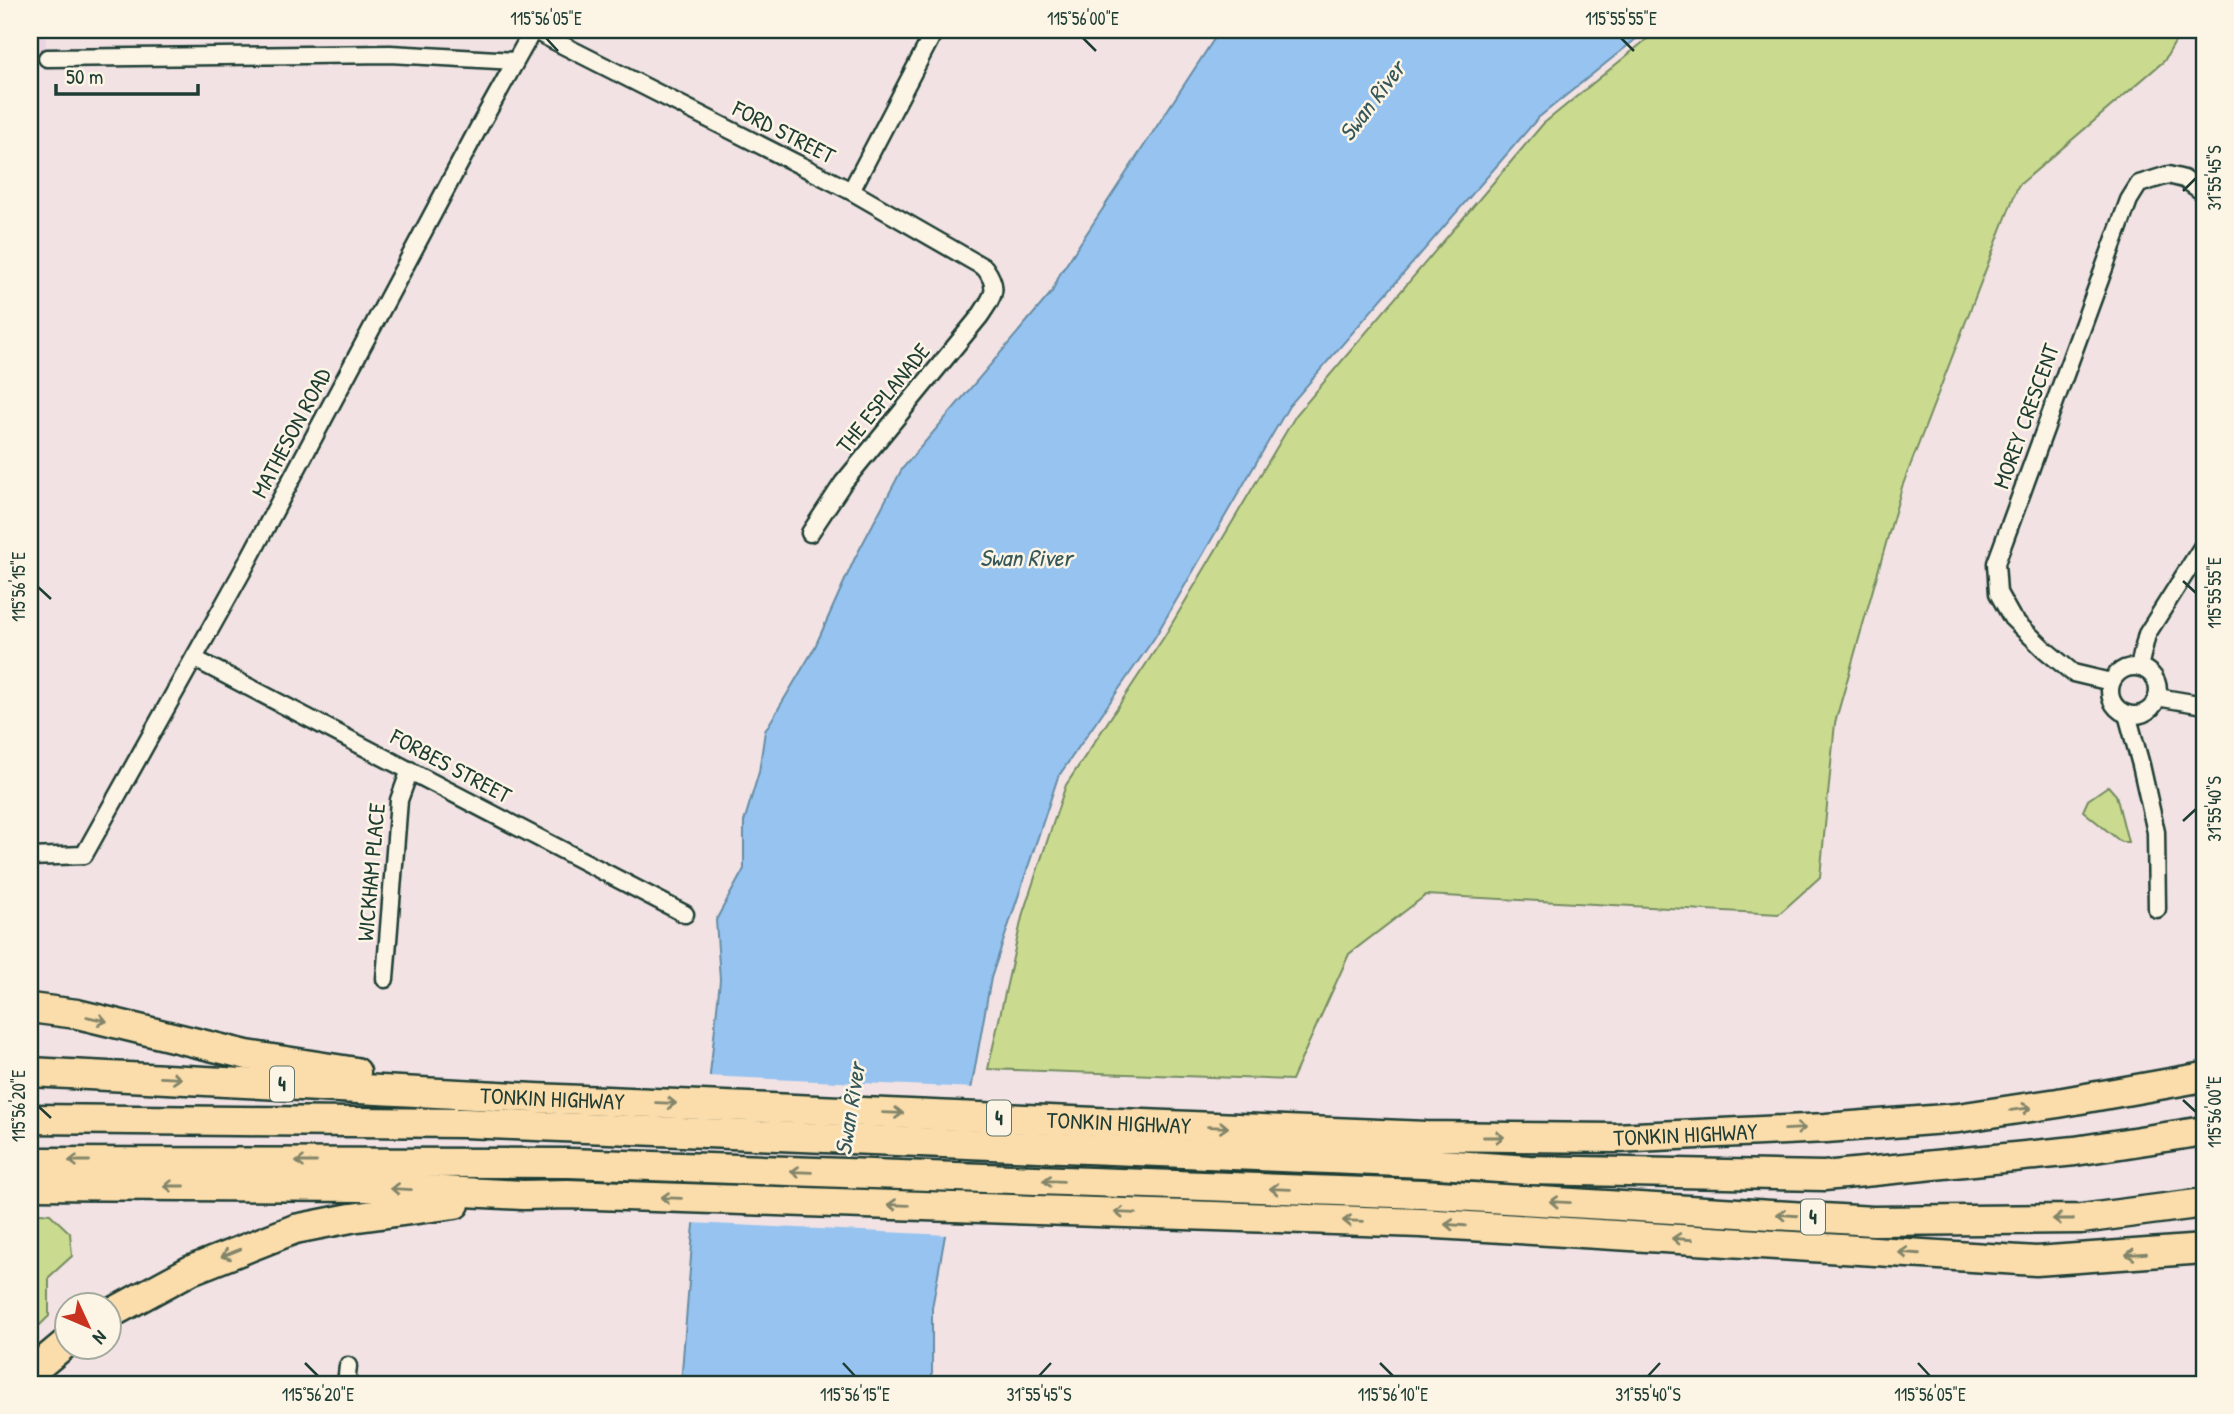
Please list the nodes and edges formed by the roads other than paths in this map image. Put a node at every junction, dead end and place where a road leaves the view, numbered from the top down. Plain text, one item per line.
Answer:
1 (533, 30) edge
2 (935, 30) edge
3 (47, 58) dead end
4 (514, 61) junction
5 (851, 191) junction
6 (2204, 193) edge
7 (994, 294) joint
8 (810, 533) dead end
9 (2204, 544) edge
10 (195, 659) junction
11 (2139, 667) junction
12 (2111, 682) junction
13 (2157, 697) junction
14 (2204, 705) edge
15 (2127, 714) junction
16 (410, 771) junction
17 (30, 857) edge
18 (2157, 909) dead end
19 (685, 914) dead end
20 (386, 979) dead end
21 (30, 1007) edge
22 (30, 1072) edge
23 (2204, 1077) edge
24 (535, 1098) junction
25 (30, 1119) edge
26 (2204, 1131) edge
27 (30, 1162) edge
28 (30, 1185) edge
29 (523, 1195) junction
30 (2204, 1203) edge
31 (2204, 1249) edge
32 (122, 1307) edge
33 (52, 1355) edge
34 (348, 1366) dead end
35 (30, 1373) edge
36 (346, 1384) edge

1 - 4 street, MATHESON ROAD
1 - 5 street, FORD STREET
2 - 5 street
3 - 4 street
4 - 10 street, MATHESON ROAD
5 - 7 street, FORD STREET
6 - 12 street, MOREY CRESCENT
7 - 8 street, THE ESPLANADE
9 - 11 street
10 - 16 street, FORBES STREET
10 - 17 street, MATHESON ROAD
11 - 12 street
11 - 13 street
12 - 15 street
13 - 14 street
13 - 15 street
15 - 18 street
16 - 19 street, FORBES STREET
16 - 20 street, WICKHAM PLACE
21 -> 24 highway
22 -> 24 highway, TONKIN HIGHWAY / 4
24 -> 23 highway, TONKIN HIGHWAY / 4
25 - 26 highway, TONKIN HIGHWAY
30 -> 27 highway, 4
29 -> 28 highway
31 -> 29 highway
29 -> 32 highway
33 - 35 highway
34 - 36 street

